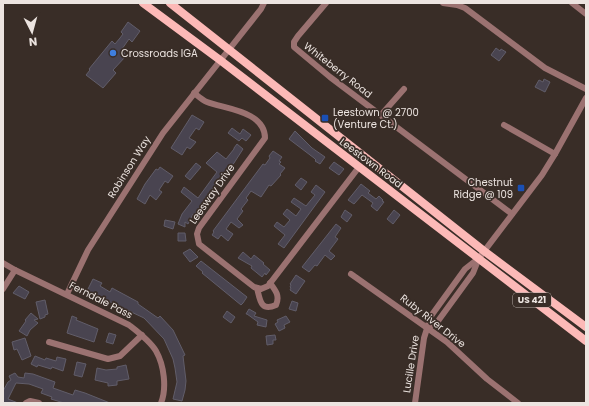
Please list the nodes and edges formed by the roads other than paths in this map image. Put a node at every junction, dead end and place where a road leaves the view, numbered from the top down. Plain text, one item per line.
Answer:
1 (143, 3) edge
2 (170, 3) edge
3 (264, 3) edge
4 (326, 3) edge
5 (443, 3) edge
6 (572, 3) edge
7 (586, 14) edge
8 (228, 50) junction
9 (220, 60) junction
10 (586, 89) edge
11 (404, 90) dead end
12 (194, 93) junction
13 (586, 98) edge
14 (381, 115) junction
15 (504, 125) dead end
16 (555, 154) junction
17 (359, 167) junction
18 (415, 196) junction
19 (512, 214) junction
20 (484, 251) junction
21 (479, 258) junction
22 (3, 263) edge
23 (15, 270) junction
24 (352, 274) dead end
25 (270, 283) junction
26 (257, 288) junction
27 (3, 289) edge
28 (67, 294) junction
29 (586, 327) edge
30 (428, 328) junction
31 (142, 335) junction
32 (586, 341) edge
33 (49, 342) dead end
34 (26, 403) edge
35 (39, 403) edge
36 (161, 403) edge
37 (415, 403) edge
38 (518, 403) edge

1 - 9 main road, Leestown Road / US 421
2 - 8 main road, Leestown Road / US 421
3 - 8 street, Robinson Way
4 - 14 street, Whiteberry Road
5 - 10 street
6 - 7 street
8 - 9 street, Robinson Way
8 - 18 main road, Leestown Road / US 421
9 - 12 street, Robinson Way
9 - 17 main road, Leestown Road / US 421
11 - 14 street
12 - 26 street, Leesway Drive
12 - 28 street, Robinson Way
13 - 16 street
14 - 19 street, Whiteberry Road
15 - 16 street
16 - 19 street
17 - 18 main road
17 - 21 main road, Leestown Road / US 421
17 - 25 street
18 - 20 main road, Leestown Road / US 421
19 - 20 street
20 - 21 street
20 - 29 main road, Leestown Road / US 421
21 - 30 street, Lucille Drive
21 - 30 street, Lucille Drive
21 - 32 main road, Leestown Road / US 421
22 - 23 street, Ferndale Pass
23 - 27 street
23 - 28 street, Ferndale Pass
24 - 30 street, Ruby River Drive
25 - 26 street
25 - 26 street
28 - 31 street, Ferndale Pass
30 - 37 street, Lucille Drive
30 - 38 street, Ruby River Drive
31 - 33 street
31 - 36 street, Ferndale Pass
34 - 35 street

